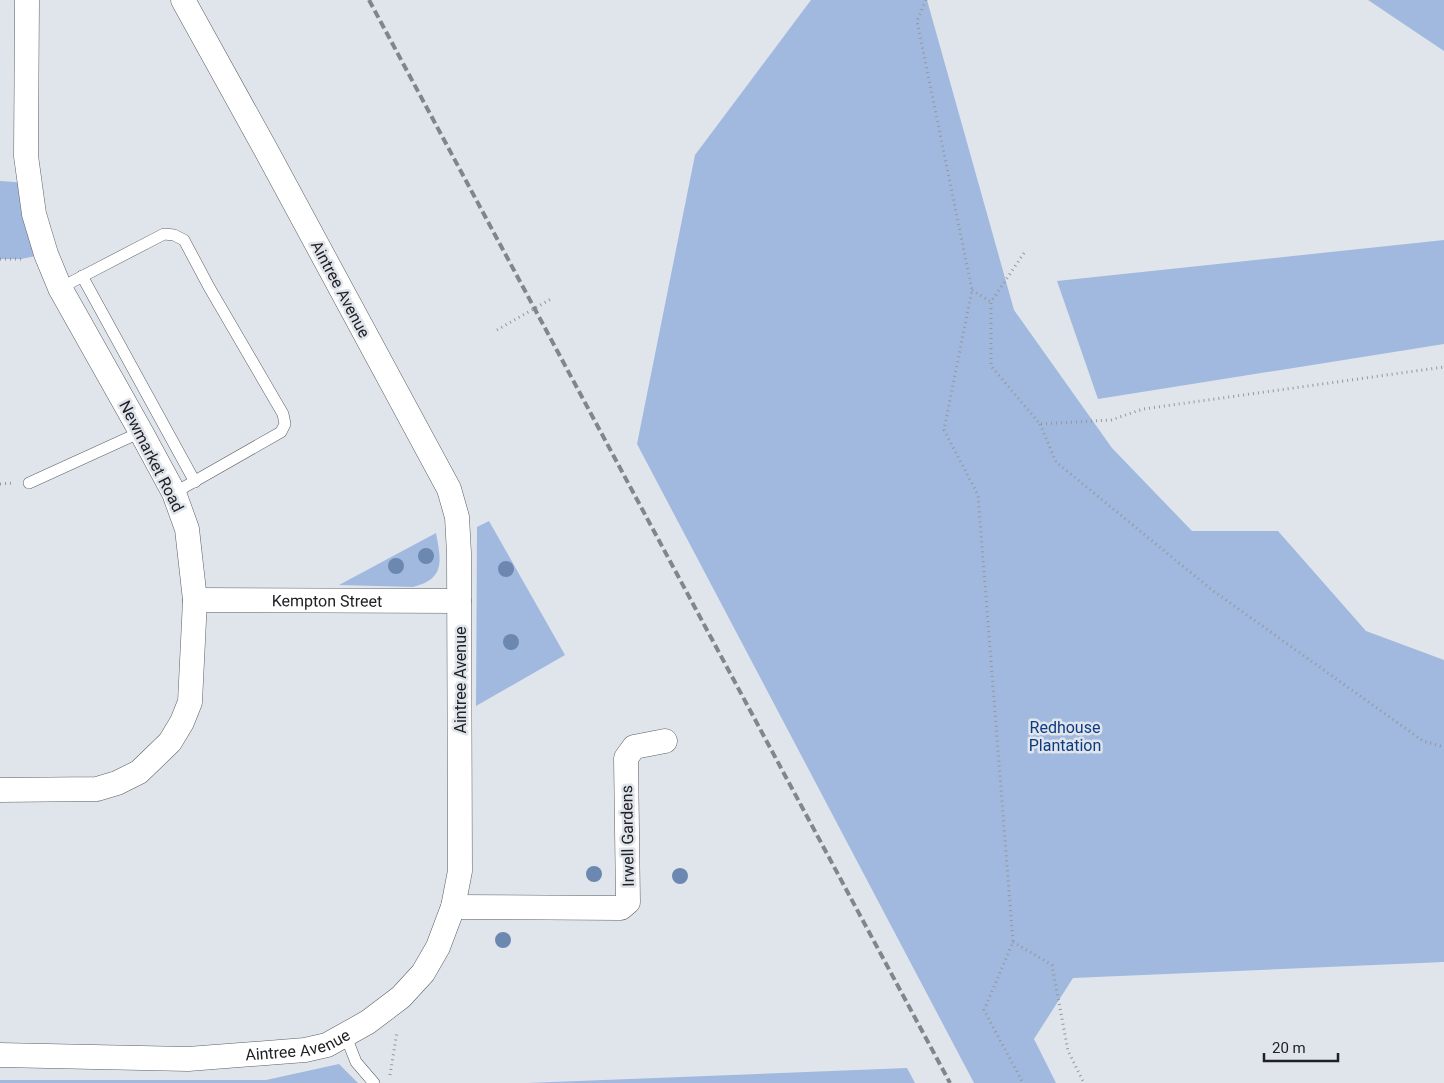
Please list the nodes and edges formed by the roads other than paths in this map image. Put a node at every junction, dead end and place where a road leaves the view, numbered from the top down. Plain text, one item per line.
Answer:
1 (27, 0) edge
2 (183, 0) edge
3 (82, 276) junction
4 (60, 288) junction
5 (141, 432) junction
6 (29, 482) dead end
7 (195, 482) junction
8 (174, 493) junction
9 (195, 600) junction
10 (460, 601) junction
11 (665, 741) dead end
12 (0, 790) edge
13 (453, 907) junction
14 (345, 1034) junction
15 (0, 1055) edge
16 (374, 1083) edge

1 - 4 street, Newmarket Road
2 - 10 street, Aintree Avenue
3 - 4 lane
3 - 7 lane
3 - 7 lane
4 - 5 street, Newmarket Road
5 - 6 lane
5 - 8 street, Newmarket Road
7 - 8 lane
8 - 9 street, Newmarket Road
9 - 10 street, Kempton Street
9 - 12 street, Newmarket Road
10 - 13 street, Aintree Avenue
11 - 13 street, Irwell Gardens
13 - 14 street, Aintree Avenue
14 - 15 street, Aintree Avenue
14 - 16 lane

